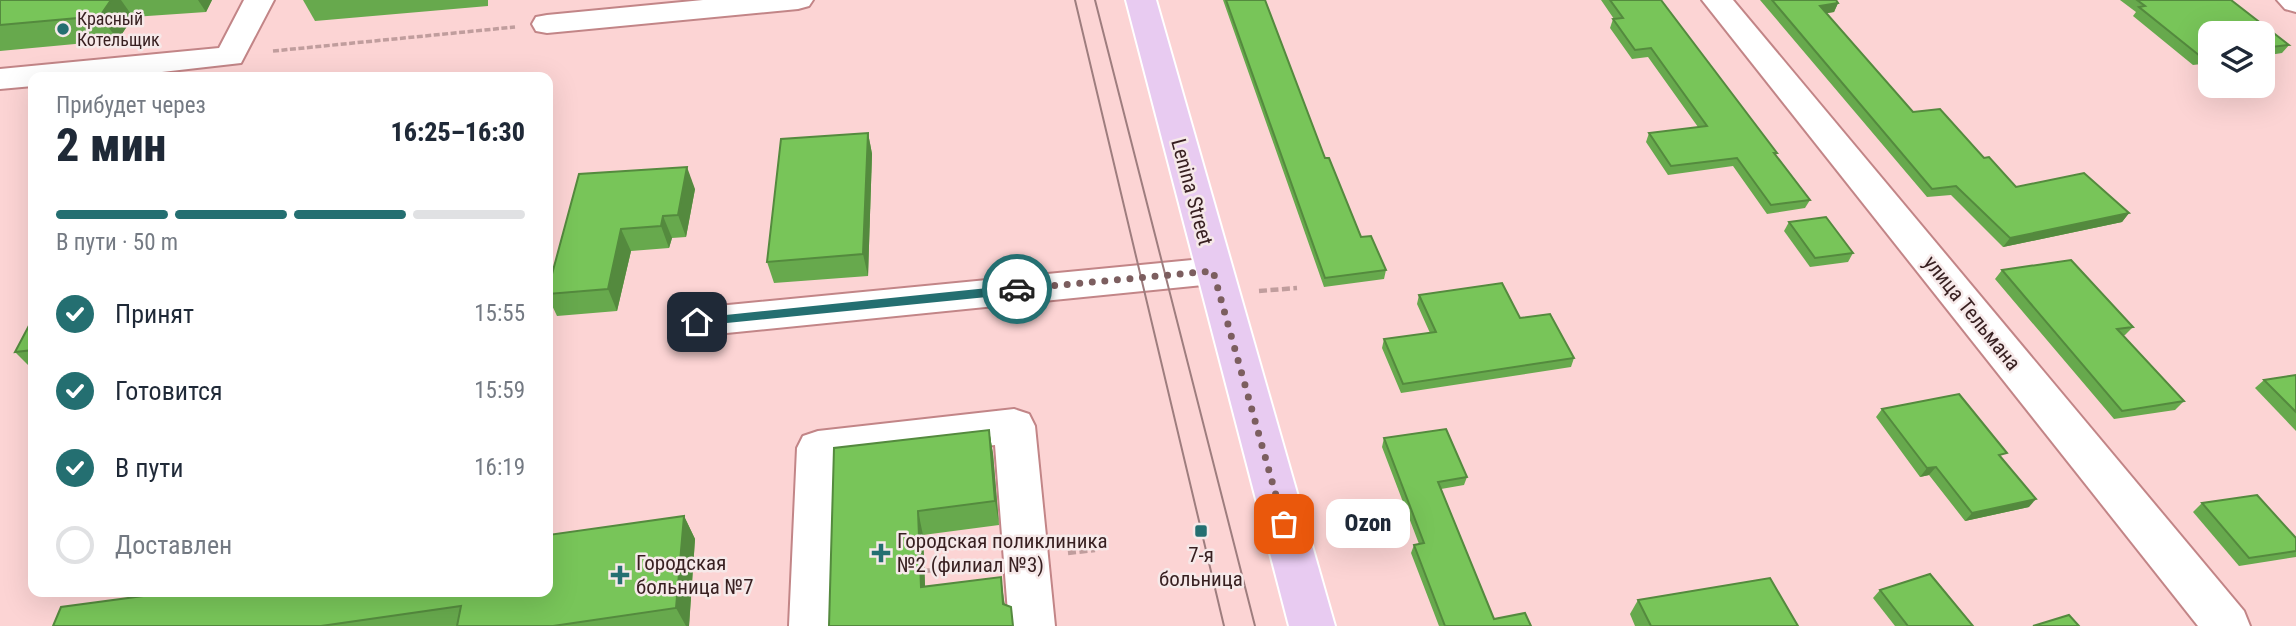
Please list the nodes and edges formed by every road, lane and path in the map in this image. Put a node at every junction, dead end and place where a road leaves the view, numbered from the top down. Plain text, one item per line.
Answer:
1 (259, 0) edge
2 (798, 0) edge
3 (1141, 0) edge
4 (1717, 0) edge
5 (547, 24) joint
6 (230, 56) junction
7 (70, 72) edge
8 (28, 76) edge
9 (0, 79) edge
10 (1213, 271) junction
11 (697, 322) dead end
12 (812, 626) edge
13 (1032, 626) edge
14 (1312, 626) edge
15 (2227, 626) edge

1 - 6 street
2 - 5 street
3 - 10 main road, Lenina Street
4 - 15 street, улица Тельмана
5 - 6 path
6 - 7 street
8 - 9 street
10 - 11 street
10 - 14 main road, Lenina Street
12 - 13 street

